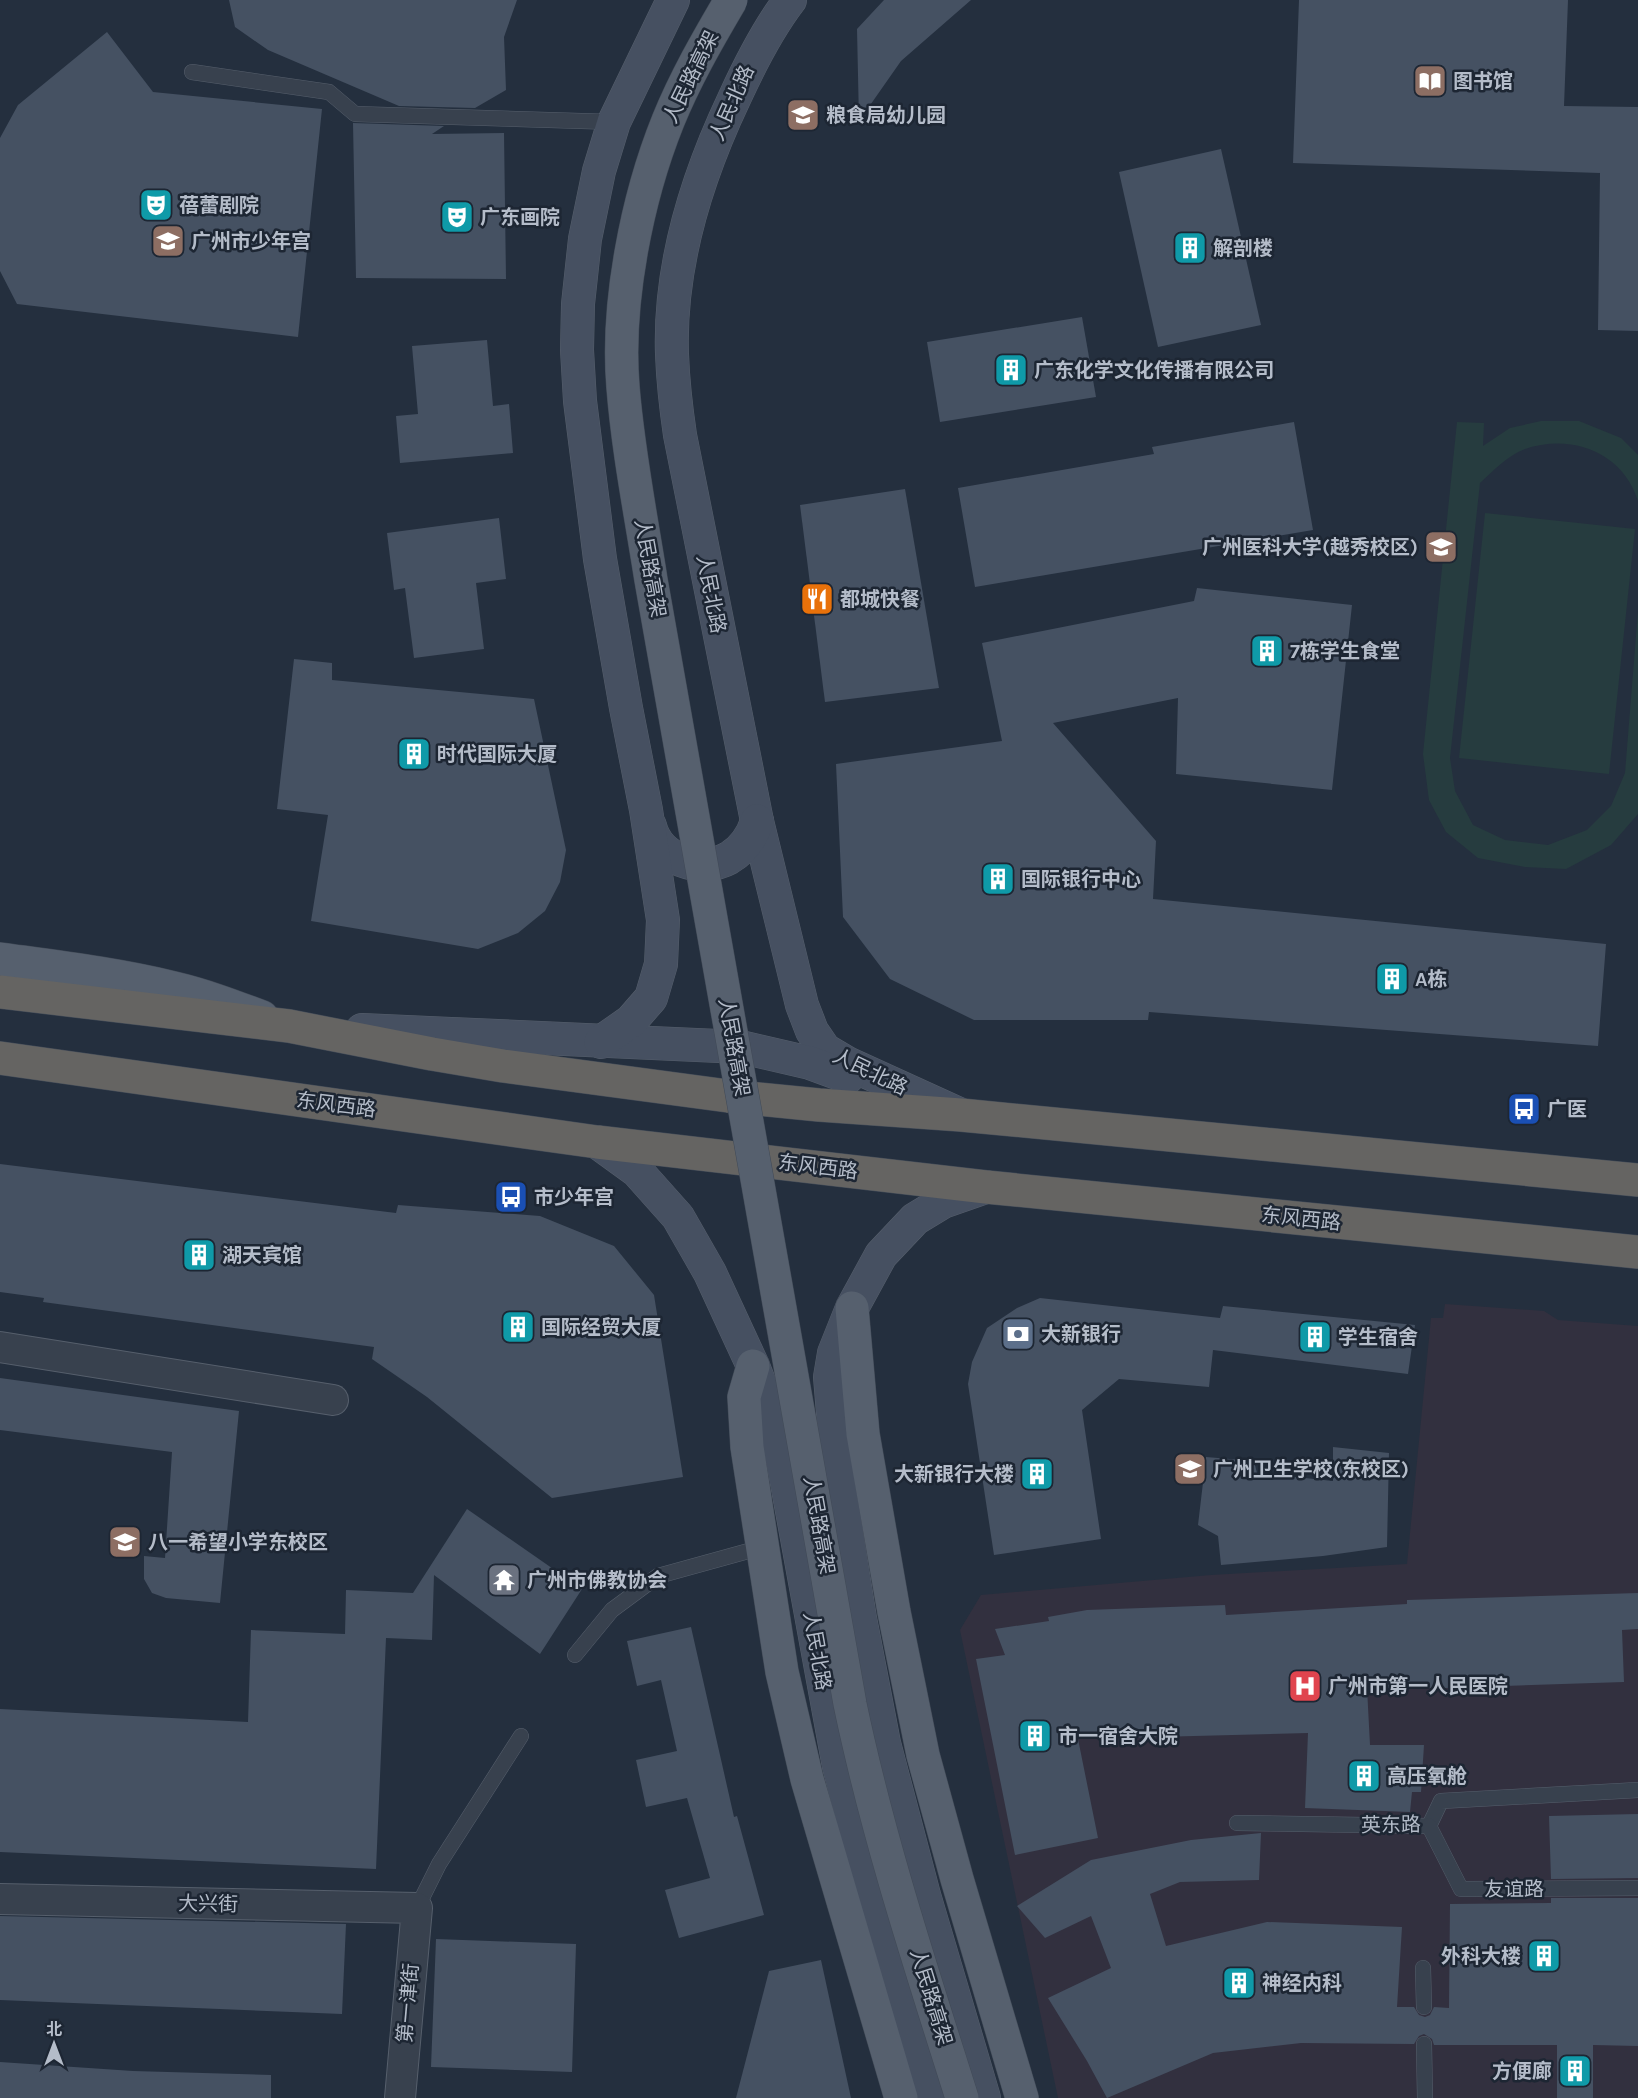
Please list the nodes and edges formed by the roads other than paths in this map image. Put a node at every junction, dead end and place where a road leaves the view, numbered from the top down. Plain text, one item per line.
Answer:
1 (673, 0) edge
2 (731, 0) edge
3 (790, 0) edge
4 (192, 72) dead end
5 (614, 122) junction
6 (646, 810) junction
7 (757, 821) junction
8 (0, 959) edge
9 (0, 992) edge
10 (289, 1026) junction
11 (601, 1042) junction
12 (0, 1058) edge
13 (961, 1115) junction
14 (597, 1142) junction
15 (1638, 1180) edge
16 (986, 1187) junction
17 (1638, 1252) edge
18 (852, 1308) junction
19 (0, 1347) edge
20 (834, 1353) junction
21 (753, 1366) junction
22 (333, 1400) dead end
23 (763, 1547) junction
24 (575, 1655) dead end
25 (521, 1736) dead end
26 (1638, 1790) edge
27 (1237, 1823) dead end
28 (1429, 1827) junction
29 (1638, 1888) edge
30 (0, 1899) edge
31 (417, 1908) junction
32 (1423, 1968) dead end
33 (1424, 2007) dead end
34 (1424, 2044) dead end
35 (400, 2098) edge
36 (901, 2098) edge
37 (932, 2098) edge
38 (962, 2098) edge
39 (984, 2098) edge
40 (1022, 2098) edge
41 (1425, 2098) edge

1 - 5 main road
2 - 38 main road, 人民路高架, bridge
3 - 7 main road, 人民北路
4 - 5 lane
5 - 6 main road
6 - 7 main road
6 - 11 main road
7 - 13 main road, 人民北路
8 - 10 main road
9 - 10 highway
10 - 11 main road
10 - 13 highway
11 - 13 main road
12 - 14 highway, 东风西路
13 - 15 highway
14 - 16 highway, 东风西路
14 - 21 main road, 人民北路
16 - 17 highway, 东风西路
16 - 18 main road
18 - 20 main road
18 - 40 main road
19 - 22 street
20 - 21 main road
20 - 39 main road
21 - 23 main road
21 - 37 main road, 人民北路
23 - 24 lane
23 - 36 main road
25 - 31 lane
26 - 28 lane, 英东路
27 - 28 lane, 英东路
28 - 29 lane, 友谊路
30 - 31 street, 大兴街
31 - 35 street, 第一津街
32 - 33 lane
34 - 41 lane

